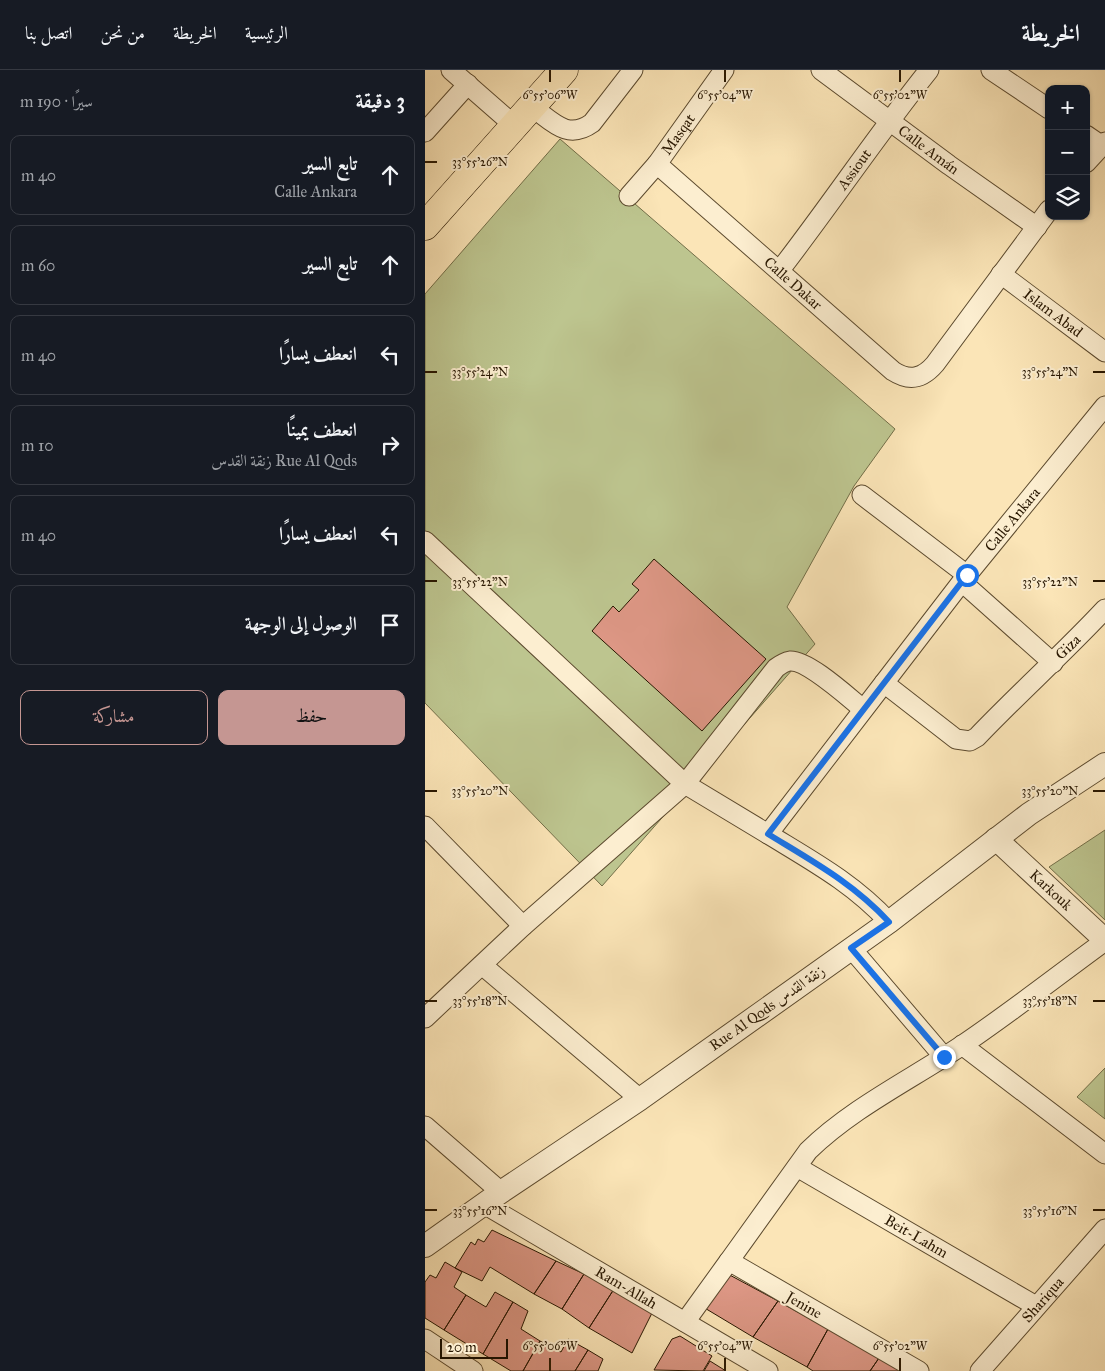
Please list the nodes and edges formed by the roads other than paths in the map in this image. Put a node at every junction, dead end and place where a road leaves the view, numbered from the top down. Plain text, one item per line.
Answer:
1 (451, 70) edge
2 (564, 70) edge
3 (633, 70) edge
4 (724, 70) edge
5 (821, 70) edge
6 (929, 70) edge
7 (991, 70) edge
8 (468, 84) junction
9 (1045, 106) edge
10 (524, 116) junction
11 (889, 120) junction
12 (425, 132) edge
13 (1090, 137) edge
14 (1103, 144) edge
15 (1090, 159) edge
16 (657, 164) junction
17 (629, 196) dead end
18 (1045, 216) edge
19 (425, 226) edge
20 (1037, 227) junction
21 (780, 270) junction
22 (1001, 274) junction
23 (1105, 352) edge
24 (1105, 406) edge
25 (862, 495) dead end
26 (425, 541) edge
27 (964, 578) junction
28 (1105, 609) edge
29 (1053, 663) junction
30 (884, 683) junction
31 (863, 709) junction
32 (1105, 764) edge
33 (685, 784) junction
34 (425, 826) edge
35 (768, 834) junction
36 (996, 839) junction
37 (889, 922) junction
38 (523, 926) junction
39 (1105, 941) edge
40 (851, 948) junction
41 (481, 965) junction
42 (425, 1018) edge
43 (962, 1045) junction
44 (944, 1057) junction
45 (640, 1099) junction
46 (425, 1126) edge
47 (1105, 1154) edge
48 (797, 1166) junction
49 (492, 1198) junction
50 (1105, 1229) edge
51 (425, 1246) edge
52 (729, 1261) junction
53 (1036, 1306) junction
54 (685, 1322) junction
55 (425, 1338) edge
56 (473, 1371) edge
57 (769, 1371) edge
58 (919, 1371) edge
59 (980, 1371) edge

1 - 8 street
2 - 10 main road
3 - 10 street
4 - 16 street, Masqat
5 - 11 street, Calle Amán
6 - 11 street, Assiout
7 - 9 street
8 - 10 street
8 - 12 street
10 - 19 main road
11 - 20 street, Calle Amán
11 - 21 street, Assiout
13 - 14 street
14 - 15 street
16 - 17 street, Masqat
16 - 21 street, Calle Dakar
18 - 20 street, Calle Dakar
20 - 22 street, Calle Dakar
21 - 22 street, Calle Dakar
22 - 23 street, Islam Abad
24 - 27 street, Calle Ankara
25 - 27 street
26 - 33 street
27 - 29 street
27 - 30 street, Calle Ankara
28 - 29 street, Giza
29 - 30 street, Giza
30 - 31 street, Calle Ankara
31 - 33 street
31 - 35 street, Calle Ankara
32 - 36 street, Rue Al Qods زنقة القدس
33 - 35 street
33 - 38 street
34 - 38 street
35 - 37 street
36 - 37 street, Rue Al Qods زنقة القدس
36 - 39 street, Karkouk
37 - 40 street, Rue Al Qods زنقة القدس
38 - 41 street
39 - 43 street
40 - 44 street
40 - 45 street, Rue Al Qods زنقة القدس
41 - 42 street
41 - 45 street
43 - 44 street
43 - 47 street
44 - 48 street
45 - 49 street, Rue Al Qods زنقة القدس
46 - 49 street, Ram-Allah
48 - 52 street
48 - 53 street, Beit-Lahm
49 - 51 street, Rue Al Qods زنقة القدس
49 - 54 street, Ram-Allah
50 - 53 street, Shariqua
52 - 54 street
52 - 58 street, Jenine
53 - 59 street, Shariqua
54 - 57 street, Ram-Allah
55 - 56 street

